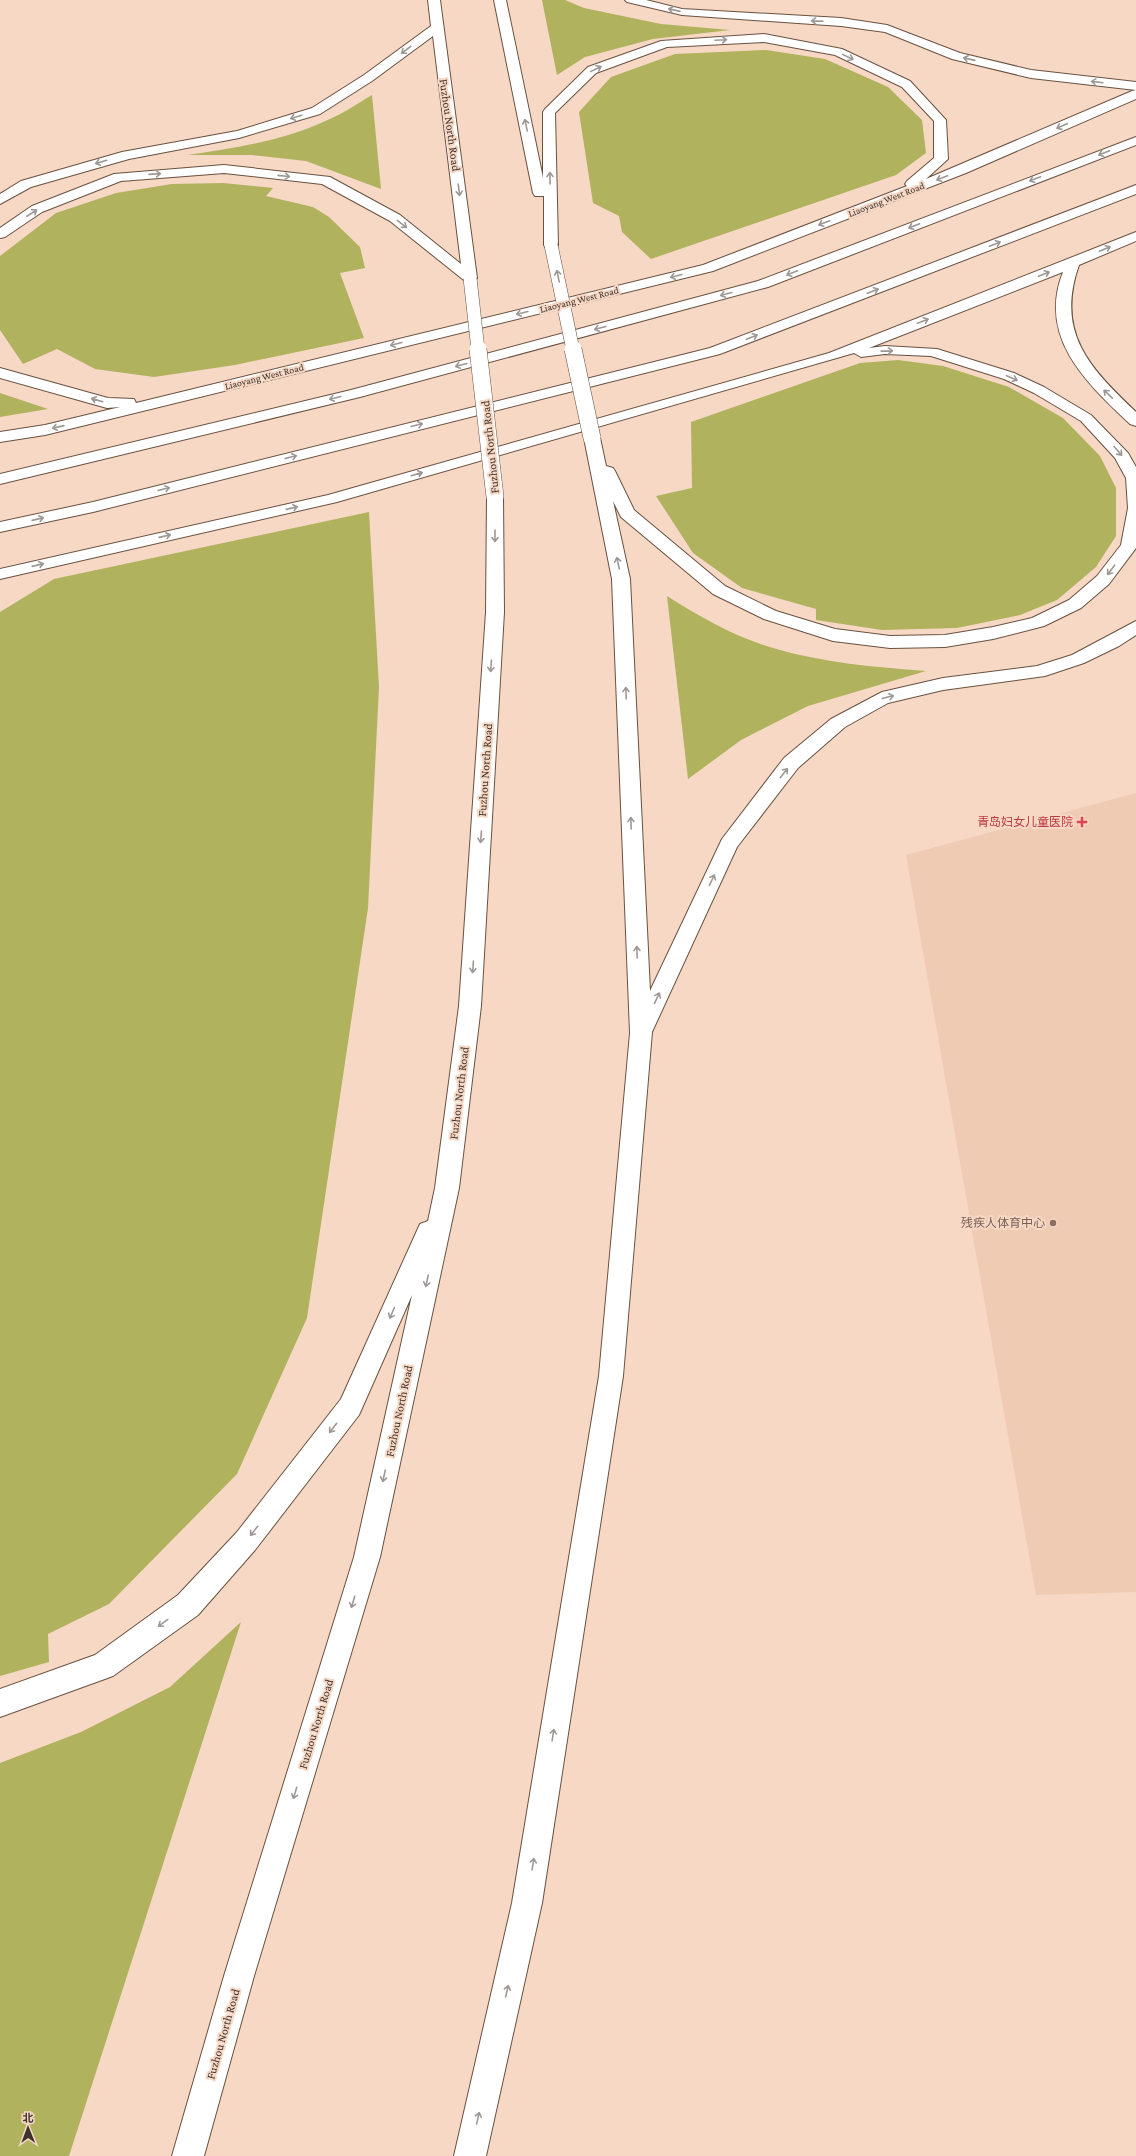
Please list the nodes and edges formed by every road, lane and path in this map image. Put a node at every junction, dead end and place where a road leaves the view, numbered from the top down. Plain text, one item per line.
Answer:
1 (434, 0) edge
2 (500, 0) edge
3 (632, 0) edge
4 (437, 27) junction
5 (1136, 86) edge
6 (1136, 94) edge
7 (1136, 141) edge
8 (1136, 190) edge
9 (900, 194) junction
10 (0, 200) edge
11 (0, 234) edge
12 (1136, 236) edge
13 (551, 245) junction
14 (1073, 263) junction
15 (470, 278) junction
16 (834, 356) junction
17 (0, 373) edge
18 (178, 398) junction
19 (1136, 421) edge
20 (0, 437) edge
21 (592, 438) junction
22 (0, 479) edge
23 (0, 527) edge
24 (0, 574) edge
25 (1136, 628) edge
26 (641, 1033) junction
27 (447, 1188) junction
28 (0, 1703) edge
29 (188, 2156) edge
30 (470, 2156) edge

1 - 4 main road, Fuzhou North Road
13 -> 2 main road
5 -> 3 main road
4 -> 10 main road
4 -> 15 main road, Fuzhou North Road
6 -> 9 main road, Liaoyang West Road
7 -> 22 main road
23 -> 8 main road
13 -> 9 main road
9 -> 18 main road, Liaoyang West Road
11 -> 15 main road
14 -> 12 main road
21 -> 13 main road, bridge
16 -> 14 main road
19 -> 14 main road
15 -> 27 main road, Fuzhou North Road, bridge
16 -> 21 main road
24 -> 16 main road
18 -> 17 main road
18 -> 20 main road, Liaoyang West Road
26 -> 21 main road
26 -> 25 main road
30 -> 26 main road
27 -> 28 main road
27 -> 29 main road, Fuzhou North Road

